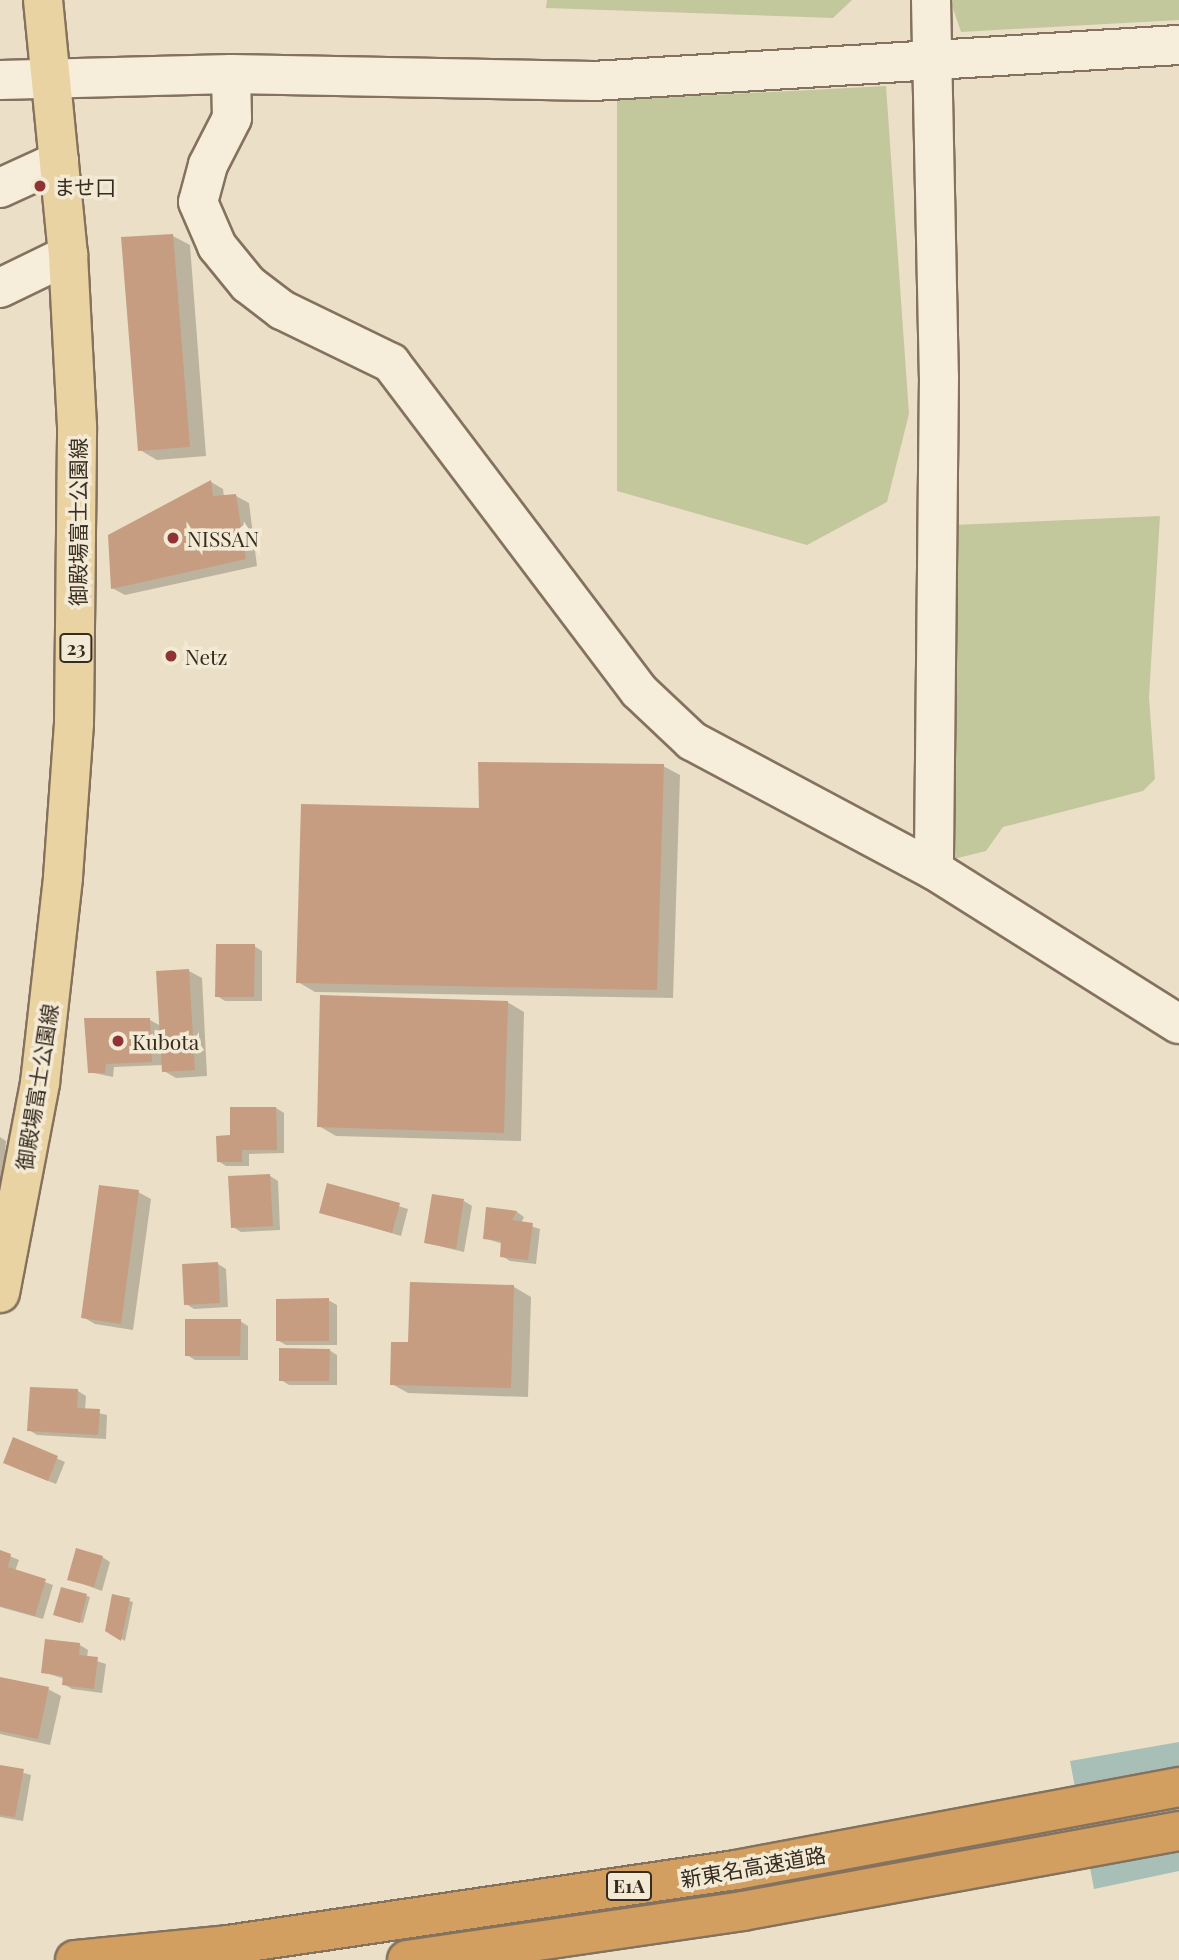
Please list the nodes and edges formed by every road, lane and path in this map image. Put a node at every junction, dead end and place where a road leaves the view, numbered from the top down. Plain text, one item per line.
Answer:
1 (43, 0) edge
2 (931, 0) edge
3 (1179, 45) edge
4 (932, 57) junction
5 (231, 74) junction
6 (0, 80) edge
7 (51, 80) junction
8 (59, 161) junction
9 (0, 188) edge
10 (68, 255) junction
11 (0, 288) edge
12 (934, 870) junction
13 (1179, 1024) edge
14 (0, 1293) edge
15 (1179, 1787) edge
16 (1179, 1831) edge
17 (75, 1960) edge
18 (407, 1960) edge

1 - 7 main road, 御殿場富士公園線 / 23
2 - 4 street
3 - 4 street
4 - 5 street
4 - 12 street
5 - 7 street
5 - 12 street
6 - 7 street
7 - 8 main road, 御殿場富士公園線 / 23
8 - 9 street
8 - 10 main road, 御殿場富士公園線 / 23
10 - 11 street
10 - 14 main road, 御殿場富士公園線 / 23
12 - 13 street
15 - 17 highway, 新東名高速道路 / E1A
16 - 18 highway, 新東名高速道路 / E1A

